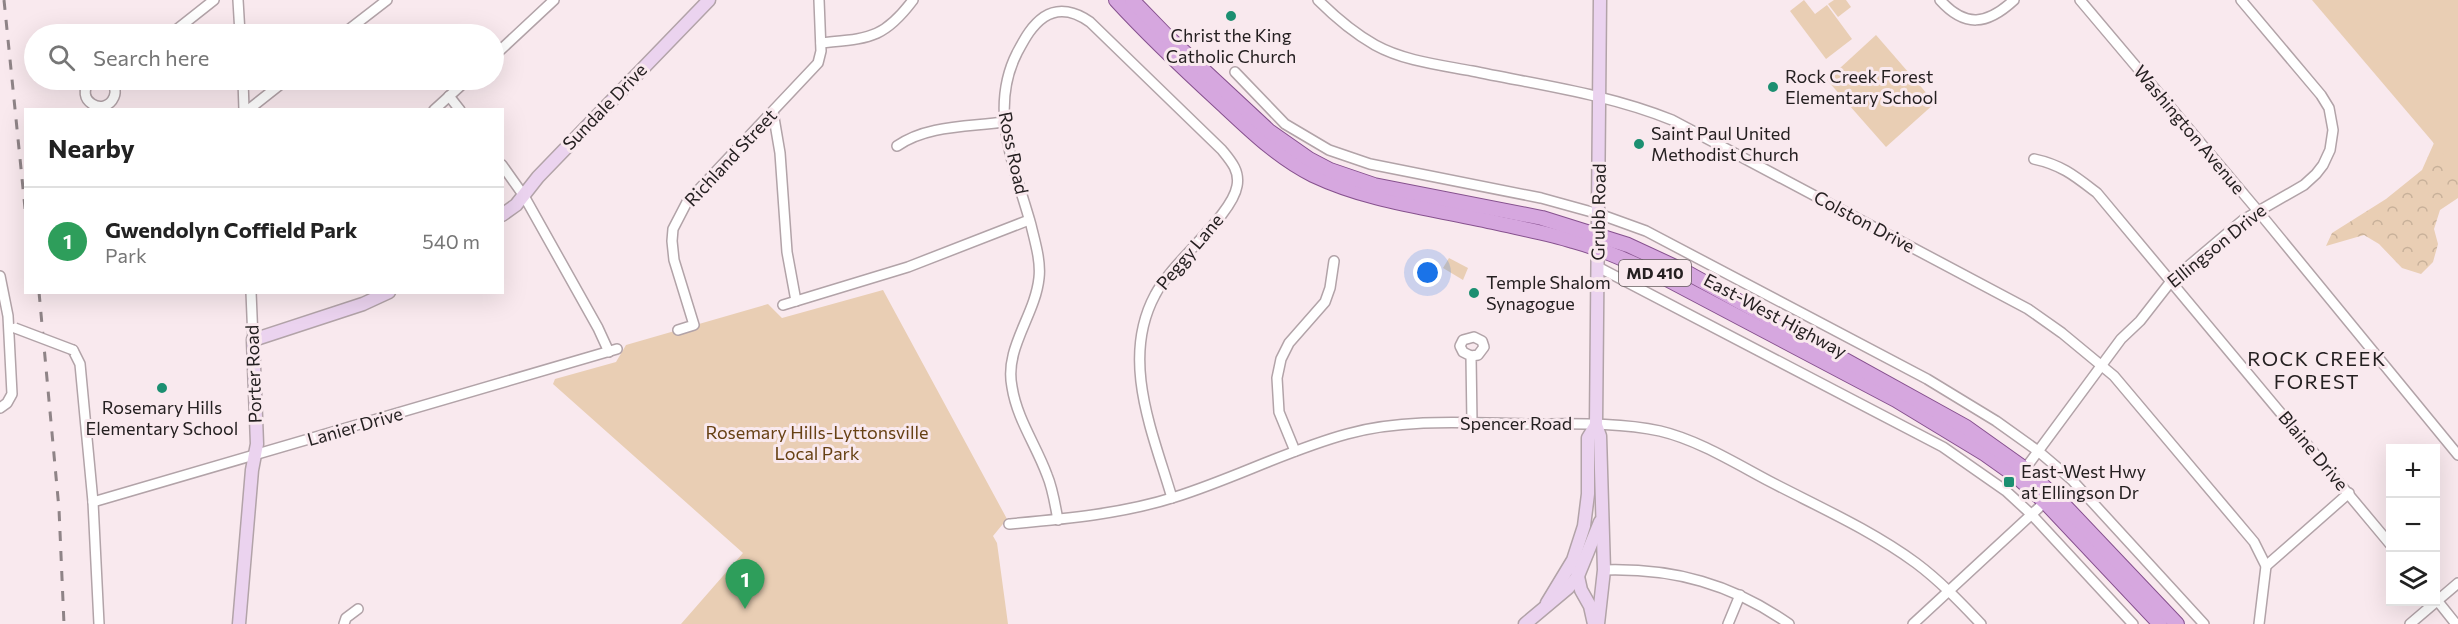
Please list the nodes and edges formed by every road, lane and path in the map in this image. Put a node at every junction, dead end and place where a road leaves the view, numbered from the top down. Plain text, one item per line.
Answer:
1 (214, 0) edge
2 (238, 0) edge
3 (387, 0) edge
4 (554, 0) edge
5 (709, 0) edge
6 (819, 0) edge
7 (913, 0) edge
8 (1116, 0) edge
9 (1132, 0) edge
10 (1318, 0) edge
11 (1600, 0) edge
12 (1940, 0) edge
13 (2014, 0) edge
14 (2080, 0) edge
15 (2241, 0) edge
16 (184, 24) edge
17 (239, 24) edge
18 (356, 24) edge
19 (821, 43) junction
20 (504, 47) edge
21 (1235, 72) dead end
22 (86, 90) edge
23 (115, 90) edge
24 (244, 90) edge
25 (273, 90) edge
26 (456, 90) edge
27 (449, 96) junction
28 (1600, 98) junction
29 (246, 108) edge
30 (249, 108) edge
31 (436, 108) edge
32 (458, 108) edge
33 (1269, 108) junction
34 (773, 112) junction
35 (1258, 121) junction
36 (1004, 122) junction
37 (897, 146) dead end
38 (1222, 150) joint
39 (2034, 159) dead end
40 (504, 168) edge
41 (524, 196) junction
42 (2257, 210) junction
43 (504, 214) edge
44 (1599, 214) junction
45 (1029, 220) junction
46 (1599, 235) junction
47 (1598, 249) junction
48 (1334, 261) dead end
49 (1598, 267) junction
50 (0, 276) edge
51 (2172, 280) junction
52 (251, 294) edge
53 (385, 294) edge
54 (796, 301) junction
55 (783, 305) dead end
56 (12, 327) junction
57 (678, 330) dead end
58 (253, 340) junction
59 (1471, 356) dead end
60 (2102, 364) junction
61 (0, 408) edge
62 (1472, 423) junction
63 (1596, 425) junction
64 (1295, 451) junction
65 (2038, 451) junction
66 (2458, 455) edge
67 (255, 456) junction
68 (2025, 470) junction
69 (2349, 493) junction
70 (1172, 498) junction
71 (93, 502) junction
72 (2045, 502) junction
73 (2032, 515) junction
74 (1602, 518) junction
75 (1058, 520) junction
76 (1009, 524) dead end
77 (2386, 538) edge
78 (1573, 560) junction
79 (2266, 566) junction
80 (1604, 570) junction
81 (1578, 576) junction
82 (2458, 583) edge
83 (1950, 592) junction
84 (1740, 595) junction
85 (2440, 597) edge
86 (1547, 603) junction
87 (2440, 605) edge
88 (2430, 606) edge
89 (358, 609) dead end
90 (99, 624) edge
91 (239, 624) edge
92 (344, 624) edge
93 (1525, 624) edge
94 (1596, 624) edge
95 (1728, 624) edge
96 (1789, 624) edge
97 (1913, 624) edge
98 (1981, 624) edge
99 (2133, 624) edge
100 (2160, 624) edge
101 (2177, 624) edge
102 (2204, 624) edge
103 (2259, 624) edge
104 (2410, 624) edge
105 (2456, 624) edge

1 - 16 street
2 - 17 street
3 - 18 street
4 - 20 street
5 - 41 street, Sundale Drive
6 - 19 street, Richland Street
7 - 19 street
8 - 47 main road, East-West Highway / MD 410
9 - 35 main road, East-West Highway / MD 410
10 - 28 street, Colston Drive
11 - 28 street, Grubb Road
12 - 13 street
14 - 42 street, Washington Avenue
15 - 42 street, Ellingson Drive
19 - 34 street, Richland Street
21 - 33 street, East-West Highway
22 - 23 street
24 - 29 street
25 - 30 street
26 - 27 street
27 - 31 street
27 - 32 street
28 - 44 street, Grubb Road
28 - 60 street, Colston Drive
33 - 35 street
33 - 44 street, East-West Highway
34 - 54 street
34 - 57 street, Richland Street
35 - 46 main road, East-West Highway / MD 410
36 - 37 street
36 - 38 street, Ross Road
36 - 45 street, Ross Road
38 - 70 street, Peggy Lane
39 - 51 street, Blaine Drive
40 - 41 street
41 - 43 street, Sundale Drive
41 - 67 street, Lanier Drive
42 - 51 street, Ellingson Drive
42 - 66 street, Washington Avenue
44 - 46 street, Grubb Road
44 - 65 street, East-West Highway
45 - 54 street
45 - 75 street, Ross Road
46 - 47 street, Grubb Road
46 - 68 main road, East-West Highway / MD 410
47 - 49 street, Grubb Road
47 - 72 main road, East-West Highway / MD 410
48 - 64 street
49 - 63 street, Grubb Road
49 - 73 street, East-West Highway
50 - 56 street
51 - 60 street, Ellingson Drive
51 - 69 street, Blaine Drive
52 - 58 street, Porter Road
53 - 58 street
54 - 55 street
56 - 61 street
56 - 71 street, bridge
58 - 67 street, Porter Road
59 - 62 street
60 - 65 street, Ellingson Drive
60 - 79 street, Colston Drive
62 - 63 street, Spencer Road
62 - 64 street, Spencer Road
63 - 74 street, Grubb Road
63 - 78 street, Grubb Road
63 - 83 street, Spencer Road
64 - 70 street, Spencer Road
65 - 68 street, Ellingson Drive
65 - 102 street, East-West Highway
67 - 71 street, Lanier Drive
67 - 91 street, Porter Road
68 - 101 main road, East-West Highway / MD 410
69 - 77 street, Blaine Drive
69 - 79 street
70 - 75 street, Spencer Road
71 - 90 street
72 - 73 street
72 - 100 main road, East-West Highway / MD 410
73 - 83 street
73 - 99 street, East-West Highway
74 - 80 street, Grubb Road
74 - 81 street
75 - 76 street, Spencer Road
78 - 81 street, Grubb Road
78 - 86 street
79 - 103 street
80 - 84 street
80 - 94 street, Grubb Road
81 - 86 street
81 - 94 street, Grubb Road
82 - 85 street
83 - 97 street
83 - 98 street, Spencer Road
84 - 95 street
84 - 96 street
86 - 93 street
87 - 105 street
88 - 104 street
89 - 92 street

